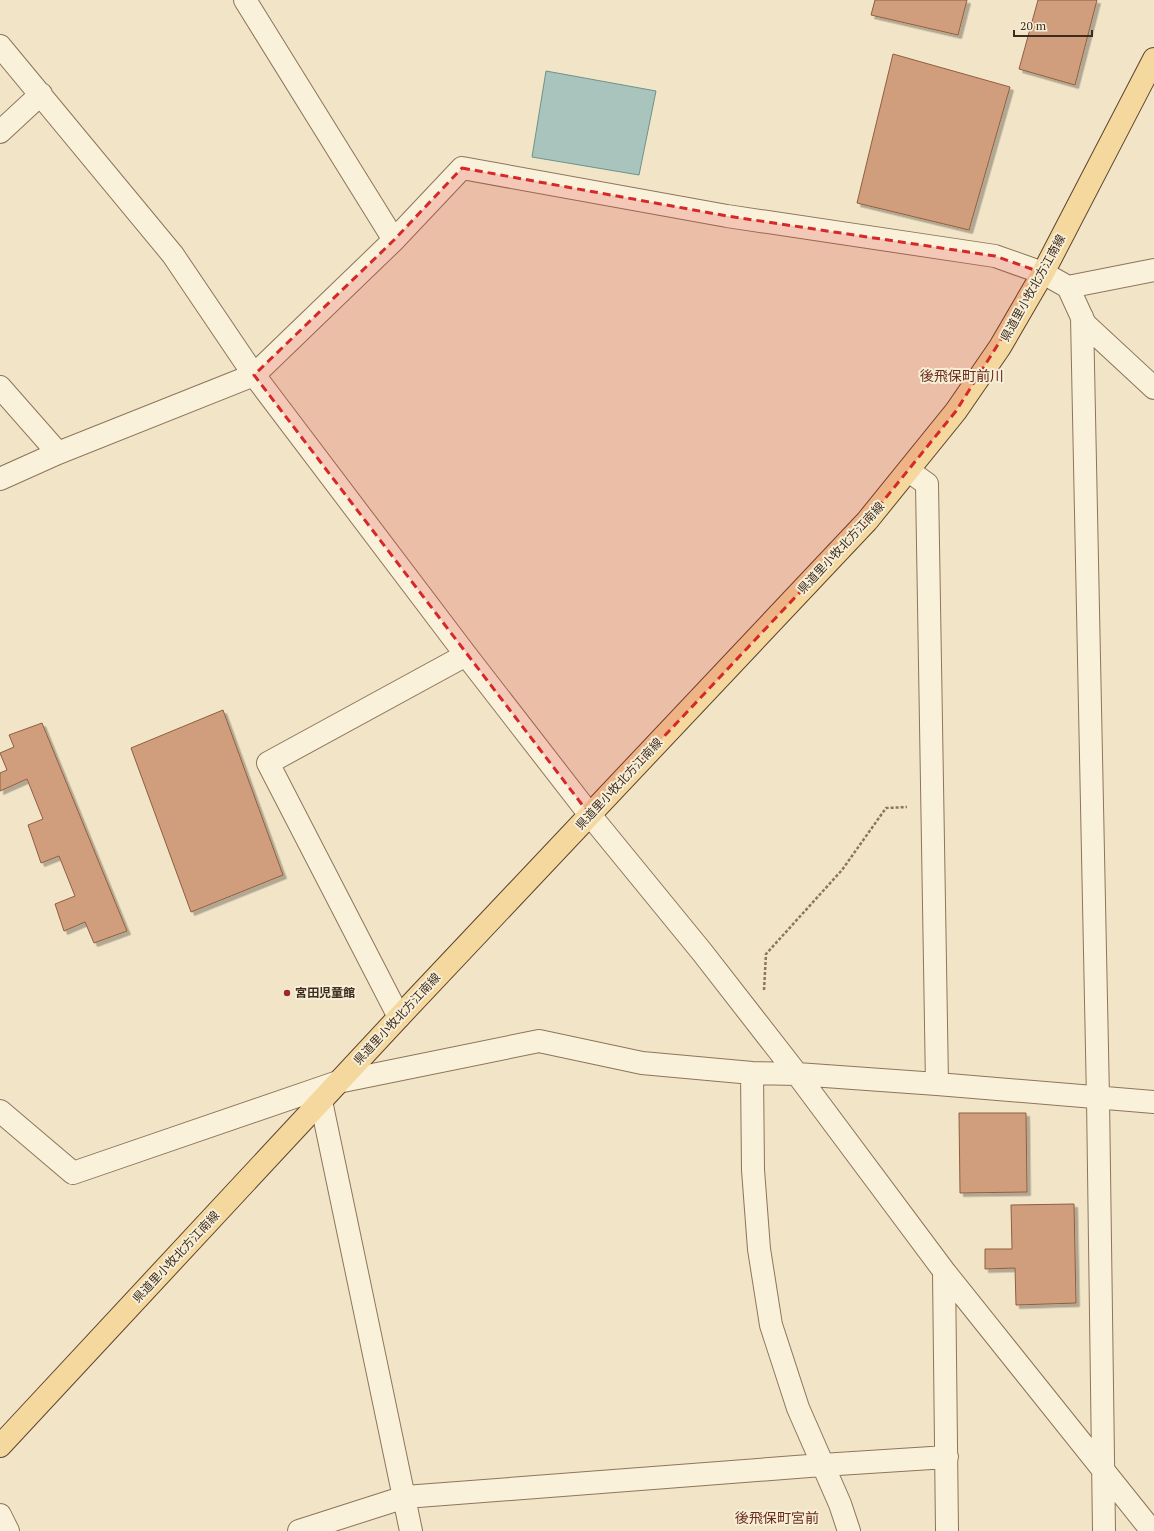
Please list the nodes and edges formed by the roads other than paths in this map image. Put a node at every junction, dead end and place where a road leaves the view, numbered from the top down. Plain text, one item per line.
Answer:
1 (245, 0) edge
2 (0, 46) edge
3 (1154, 59) edge
4 (41, 94) junction
5 (0, 132) edge
6 (394, 240) junction
7 (1154, 270) edge
8 (1043, 273) junction
9 (1068, 287) junction
10 (1082, 317) junction
11 (254, 375) junction
12 (0, 387) edge
13 (1154, 388) edge
14 (58, 453) junction
15 (909, 471) junction
16 (0, 479) edge
17 (466, 655) junction
18 (590, 815) junction
19 (399, 1017) junction
20 (752, 1073) junction
21 (797, 1074) junction
22 (338, 1082) junction
23 (937, 1084) junction
24 (1098, 1098) junction
25 (321, 1101) junction
26 (1154, 1102) edge
27 (0, 1111) edge
28 (944, 1271) junction
29 (0, 1446) edge
30 (947, 1457) junction
31 (822, 1465) junction
32 (1102, 1467) junction
33 (405, 1497) junction
34 (0, 1515) edge
35 (8, 1531) edge
36 (299, 1531) edge
37 (411, 1531) edge
38 (848, 1531) edge
39 (947, 1531) edge
40 (1104, 1531) edge
41 (1152, 1531) edge

1 - 6 street
2 - 4 street
3 - 8 main road, 県道里小牧北方江南線
4 - 5 street
4 - 11 street
6 - 8 street
6 - 11 street
7 - 9 street
8 - 9 street
8 - 15 main road, 県道里小牧北方江南線
9 - 10 street
10 - 13 street
10 - 24 street
11 - 14 street
11 - 17 street
12 - 14 street
14 - 16 street
15 - 18 main road, 県道里小牧北方江南線
15 - 23 street
17 - 18 street
17 - 19 street
18 - 19 main road, 県道里小牧北方江南線
18 - 21 street
19 - 22 main road, 県道里小牧北方江南線
20 - 21 street
20 - 22 street
20 - 31 street
21 - 23 street
21 - 28 street
22 - 25 main road, 県道里小牧北方江南線
22 - 27 street
23 - 24 street
24 - 26 street
24 - 32 street
25 - 29 main road, 県道里小牧北方江南線
25 - 33 street
28 - 30 street
28 - 32 street
30 - 31 street
30 - 39 street
31 - 33 street
31 - 38 street
32 - 40 street
32 - 41 street
33 - 36 street
33 - 37 street
34 - 35 street

